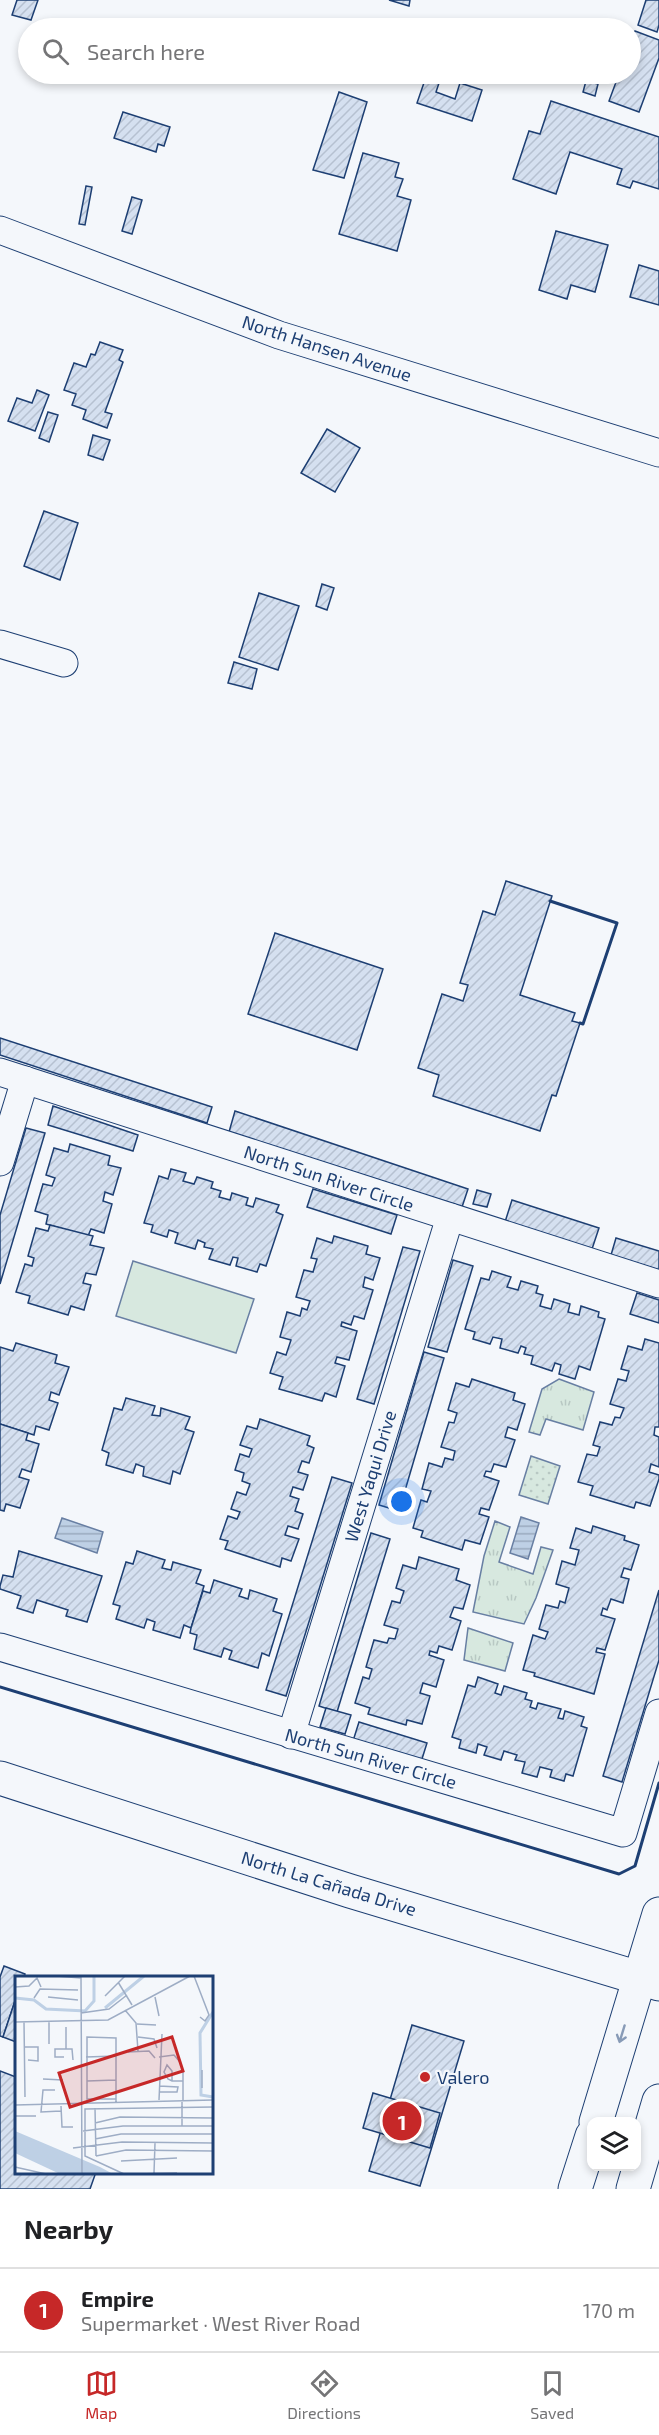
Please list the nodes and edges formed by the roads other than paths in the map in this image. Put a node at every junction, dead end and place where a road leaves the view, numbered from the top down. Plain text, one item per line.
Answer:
1 (0, 230) edge
2 (659, 453) edge
3 (0, 644) edge
4 (63, 663) dead end
5 (13, 1076) edge
6 (0, 1162) edge
7 (450, 1217) junction
8 (659, 1284) edge
9 (0, 1647) edge
10 (659, 1713) edge
11 (291, 1735) junction
12 (0, 1778) edge
13 (659, 1914) edge
14 (649, 1981) edge
15 (659, 2101) edge
16 (598, 2117) edge
17 (587, 2149) edge
18 (575, 2189) edge
19 (633, 2189) edge

1 - 2 street, North Hansen Avenue
3 - 4 street
5 - 6 street
5 - 7 street, North Sun River Circle
7 - 8 street, North Sun River Circle
7 - 11 street, West Yaqui Drive
9 - 11 street, North Sun River Circle
10 - 11 street, North Sun River Circle
12 - 14 main road, North La Cañada Drive
13 - 14 main road
14 -> 16 main road
15 - 19 main road
17 - 18 main road

